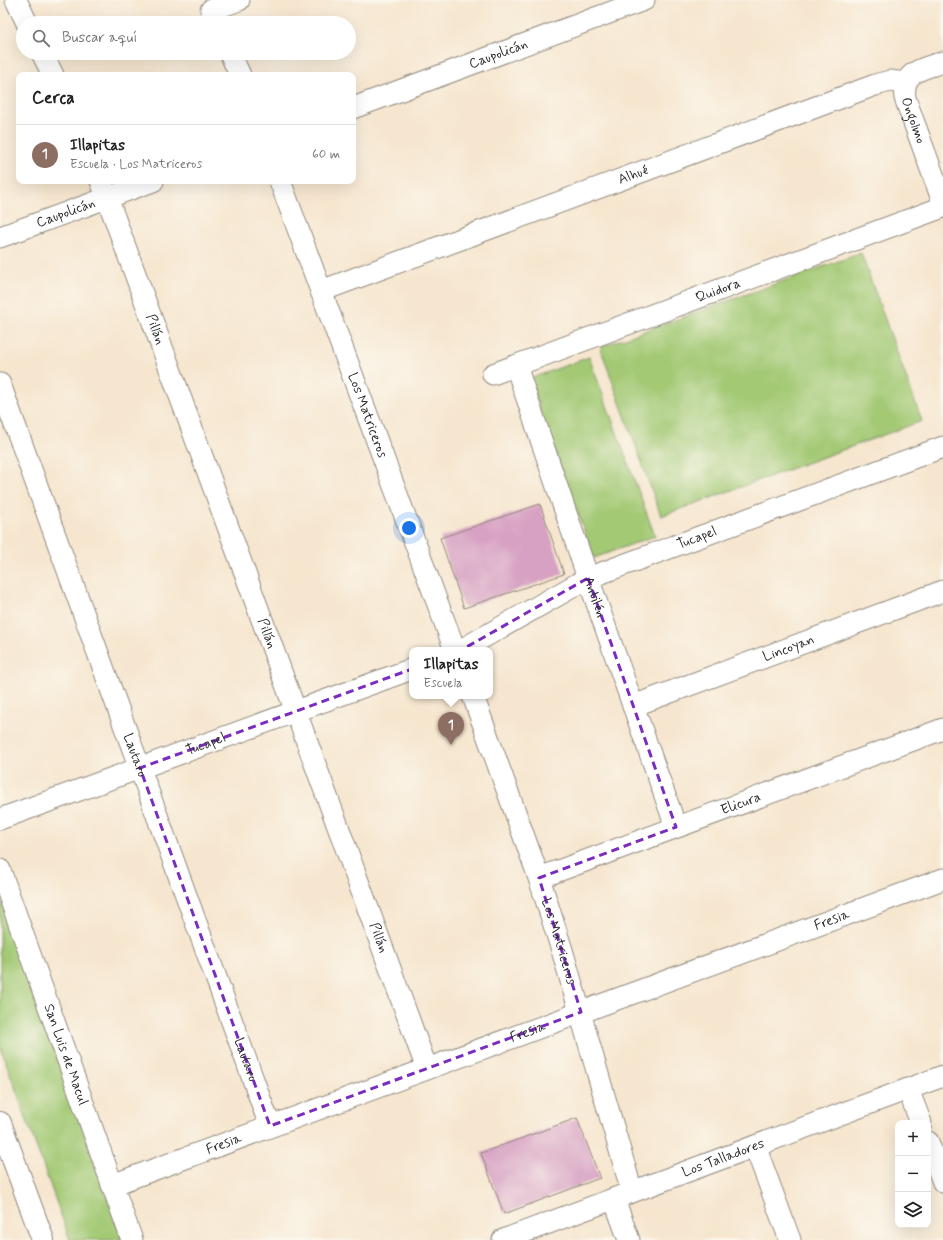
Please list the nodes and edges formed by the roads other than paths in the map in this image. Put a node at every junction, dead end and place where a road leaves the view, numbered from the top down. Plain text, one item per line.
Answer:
1 (16, 0) edge
2 (239, 0) edge
3 (644, 0) edge
4 (212, 11) edge
5 (24, 16) edge
6 (46, 60) edge
7 (233, 60) edge
8 (943, 62) edge
9 (52, 72) edge
10 (239, 72) edge
11 (905, 83) junction
12 (356, 107) edge
13 (135, 184) edge
14 (281, 184) edge
15 (104, 189) edge
16 (943, 202) edge
17 (943, 207) edge
18 (0, 237) edge
19 (321, 291) junction
20 (516, 366) junction
21 (493, 374) dead end
22 (0, 384) edge
23 (943, 447) edge
24 (588, 578) junction
25 (943, 590) edge
26 (454, 647) edge
27 (466, 647) edge
28 (409, 670) edge
29 (473, 699) edge
30 (633, 706) junction
31 (296, 712) junction
32 (943, 729) edge
33 (140, 768) junction
34 (0, 819) edge
35 (676, 827) junction
36 (0, 870) edge
37 (539, 878) junction
38 (943, 879) edge
39 (581, 1012) junction
40 (427, 1069) junction
41 (943, 1076) edge
42 (908, 1089) junction
43 (920, 1120) edge
44 (0, 1123) edge
45 (270, 1126) junction
46 (755, 1146) junction
47 (931, 1150) edge
48 (943, 1182) edge
49 (112, 1184) junction
50 (623, 1195) junction
51 (43, 1240) edge
52 (132, 1240) edge
53 (503, 1240) edge
54 (629, 1240) edge
55 (790, 1240) edge

1 - 5 street
2 - 4 street
3 - 12 street, Caupolicán
6 - 9 street
7 - 10 street
8 - 11 street
11 - 16 street, Ongolmo
11 - 19 street, Alhué
13 - 15 street, Caupolicán
14 - 19 street, Los Matriceros
15 - 18 street, Caupolicán
15 - 31 street, Pillán
17 - 20 street, Quidora
19 - 26 street, Los Matriceros
20 - 21 street, Quidora
20 - 24 street, Antilén
22 - 33 street, Lautaro
23 - 24 street, Tucapel
24 - 27 street, Tucapel
24 - 30 street, Antilén
25 - 30 street, Lincoyan
28 - 31 street, Tucapel
29 - 37 street, Los Matriceros
30 - 35 street, Antilén
31 - 33 street, Tucapel
31 - 40 street, Pillán
32 - 35 street, Elicura
33 - 34 street, Tucapel
33 - 45 street, Lautaro
35 - 37 street, Elicura
36 - 49 street, San Luis de Macul
37 - 39 street, Los Matriceros
38 - 39 street, Fresia
39 - 40 street, Fresia
39 - 50 street, Los Matriceros
40 - 45 street, Fresia
41 - 42 street, Los Talladores
42 - 43 street
42 - 46 street, Los Talladores
44 - 51 street
45 - 49 street, Fresia
46 - 50 street, Los Talladores
46 - 55 street
47 - 48 street
49 - 52 street, San Luis de Macul
50 - 53 street, Los Talladores
50 - 54 street, Los Matriceros

